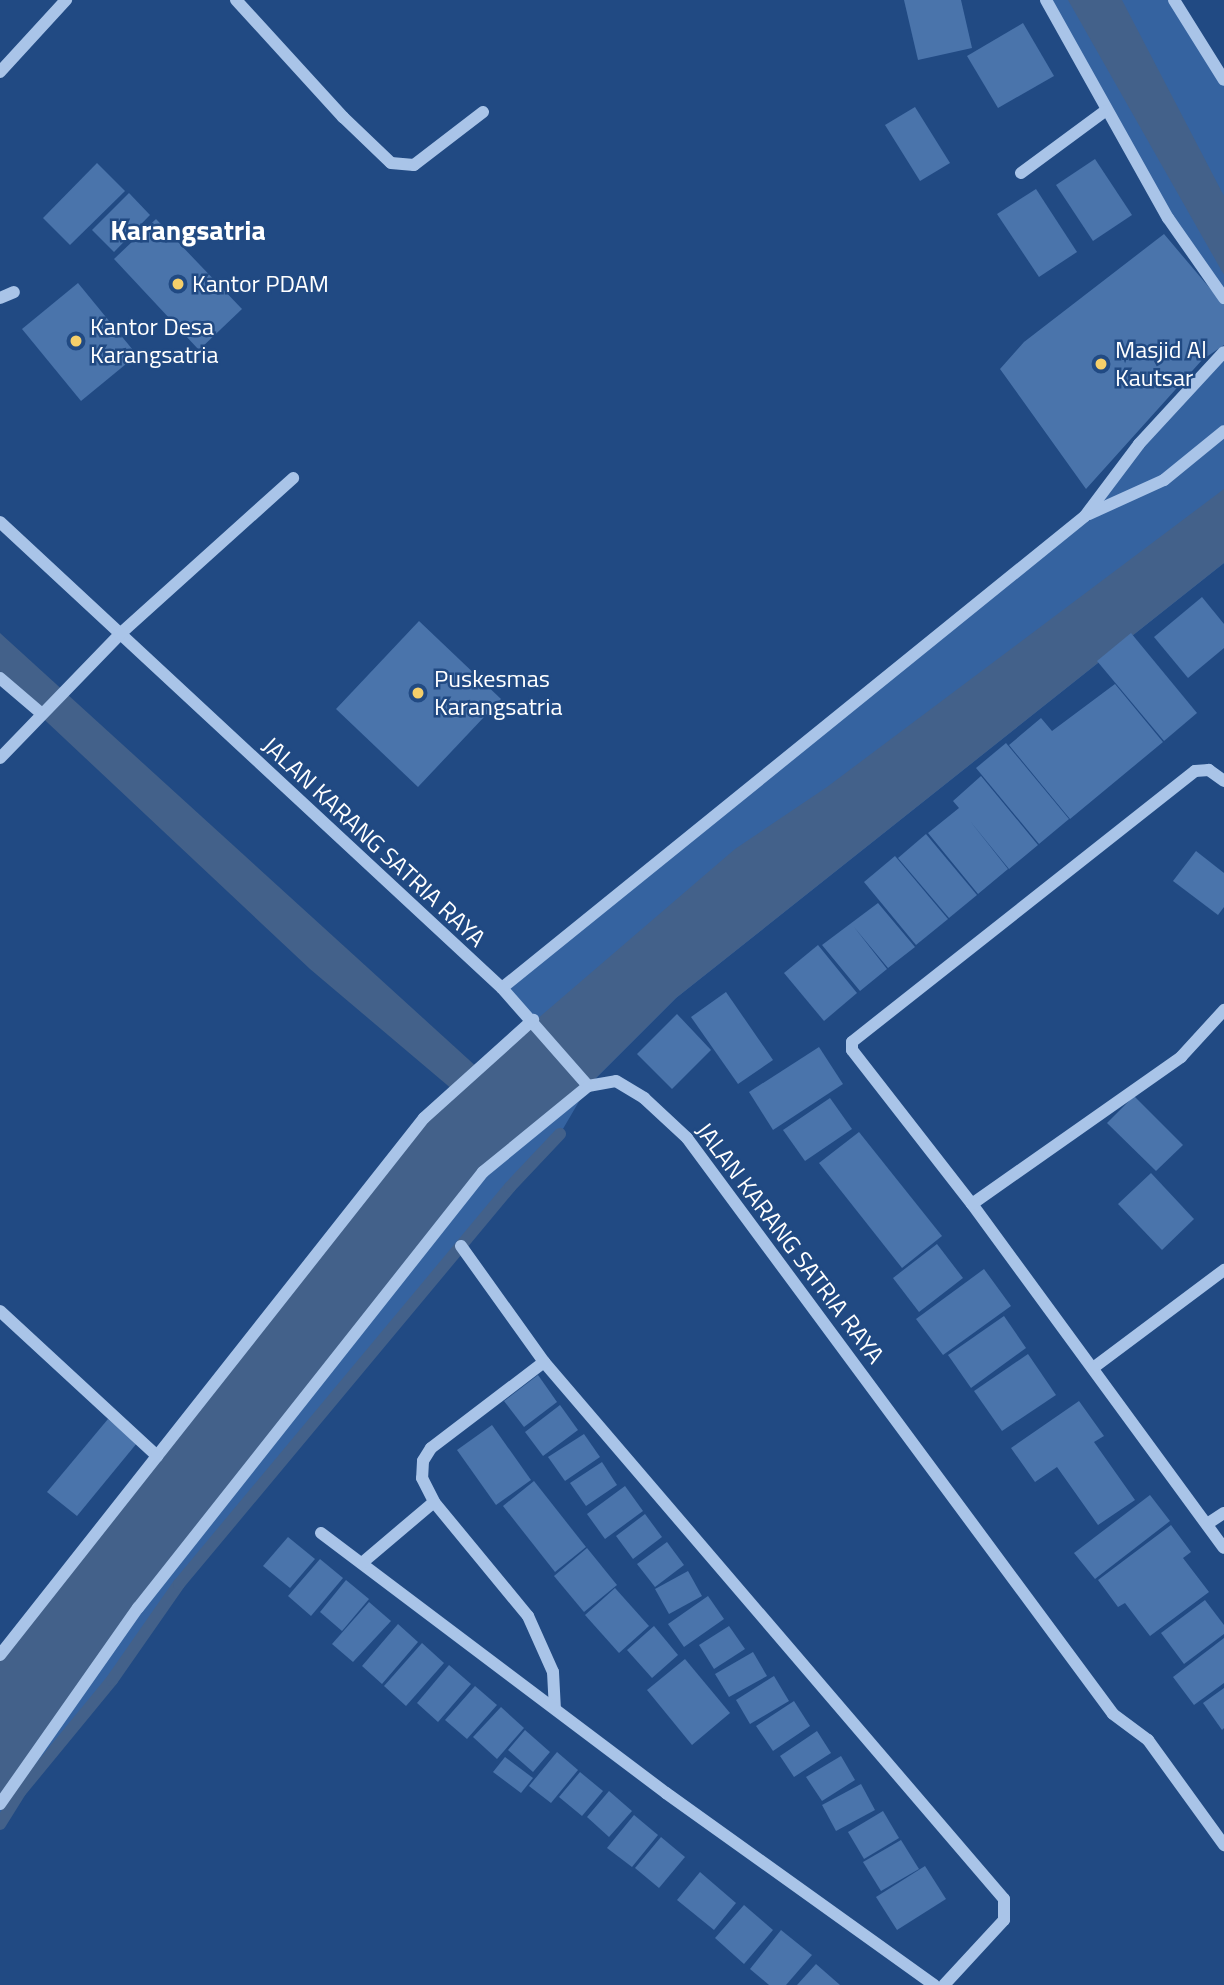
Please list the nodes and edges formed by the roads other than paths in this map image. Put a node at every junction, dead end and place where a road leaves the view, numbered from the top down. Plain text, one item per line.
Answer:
1 (66, 0) edge
2 (236, 0) edge
3 (1046, 0) edge
4 (1174, 0) edge
5 (0, 72) edge
6 (1224, 80) edge
7 (1105, 111) junction
8 (483, 112) dead end
9 (1021, 173) dead end
10 (14, 292) dead end
11 (0, 298) edge
12 (1224, 298) edge
13 (1224, 352) edge
14 (1224, 431) edge
15 (293, 478) dead end
16 (1085, 516) junction
17 (0, 522) edge
18 (120, 634) junction
19 (0, 678) edge
20 (42, 715) junction
21 (0, 758) edge
22 (1224, 781) edge
23 (502, 988) junction
24 (1224, 1010) edge
25 (533, 1020) junction
26 (588, 1086) junction
27 (972, 1204) junction
28 (461, 1246) dead end
29 (1224, 1270) edge
30 (0, 1311) edge
31 (544, 1362) junction
32 (1093, 1368) junction
33 (157, 1456) junction
34 (434, 1503) junction
35 (1224, 1513) edge
36 (1207, 1524) junction
37 (321, 1533) dead end
38 (1224, 1548) edge
39 (362, 1563) junction
40 (0, 1655) edge
41 (555, 1707) junction
42 (0, 1804) edge
43 (1224, 1845) edge
44 (934, 1985) edge
45 (944, 1985) edge

1 - 5 street
2 - 8 street
3 - 7 street
4 - 6 street
7 - 9 street
7 - 12 street
10 - 11 street
13 - 16 street
14 - 16 street
15 - 18 street
16 - 23 street
17 - 18 street, JALAN KARANG SATRIA RAYA
18 - 20 street
18 - 23 street, JALAN KARANG SATRIA RAYA
19 - 20 street
20 - 21 street
22 - 27 street
23 - 25 street, JALAN KARANG SATRIA RAYA
24 - 27 street
25 - 26 street, JALAN KARANG SATRIA RAYA
25 - 33 street
26 - 42 street
26 - 43 street, JALAN KARANG SATRIA RAYA
27 - 32 street
28 - 31 street
29 - 32 street
30 - 33 street
31 - 34 street
31 - 45 street
32 - 36 street
33 - 40 street
34 - 39 street
34 - 41 street
35 - 36 street
36 - 38 street
37 - 39 street
39 - 41 street
41 - 44 street

